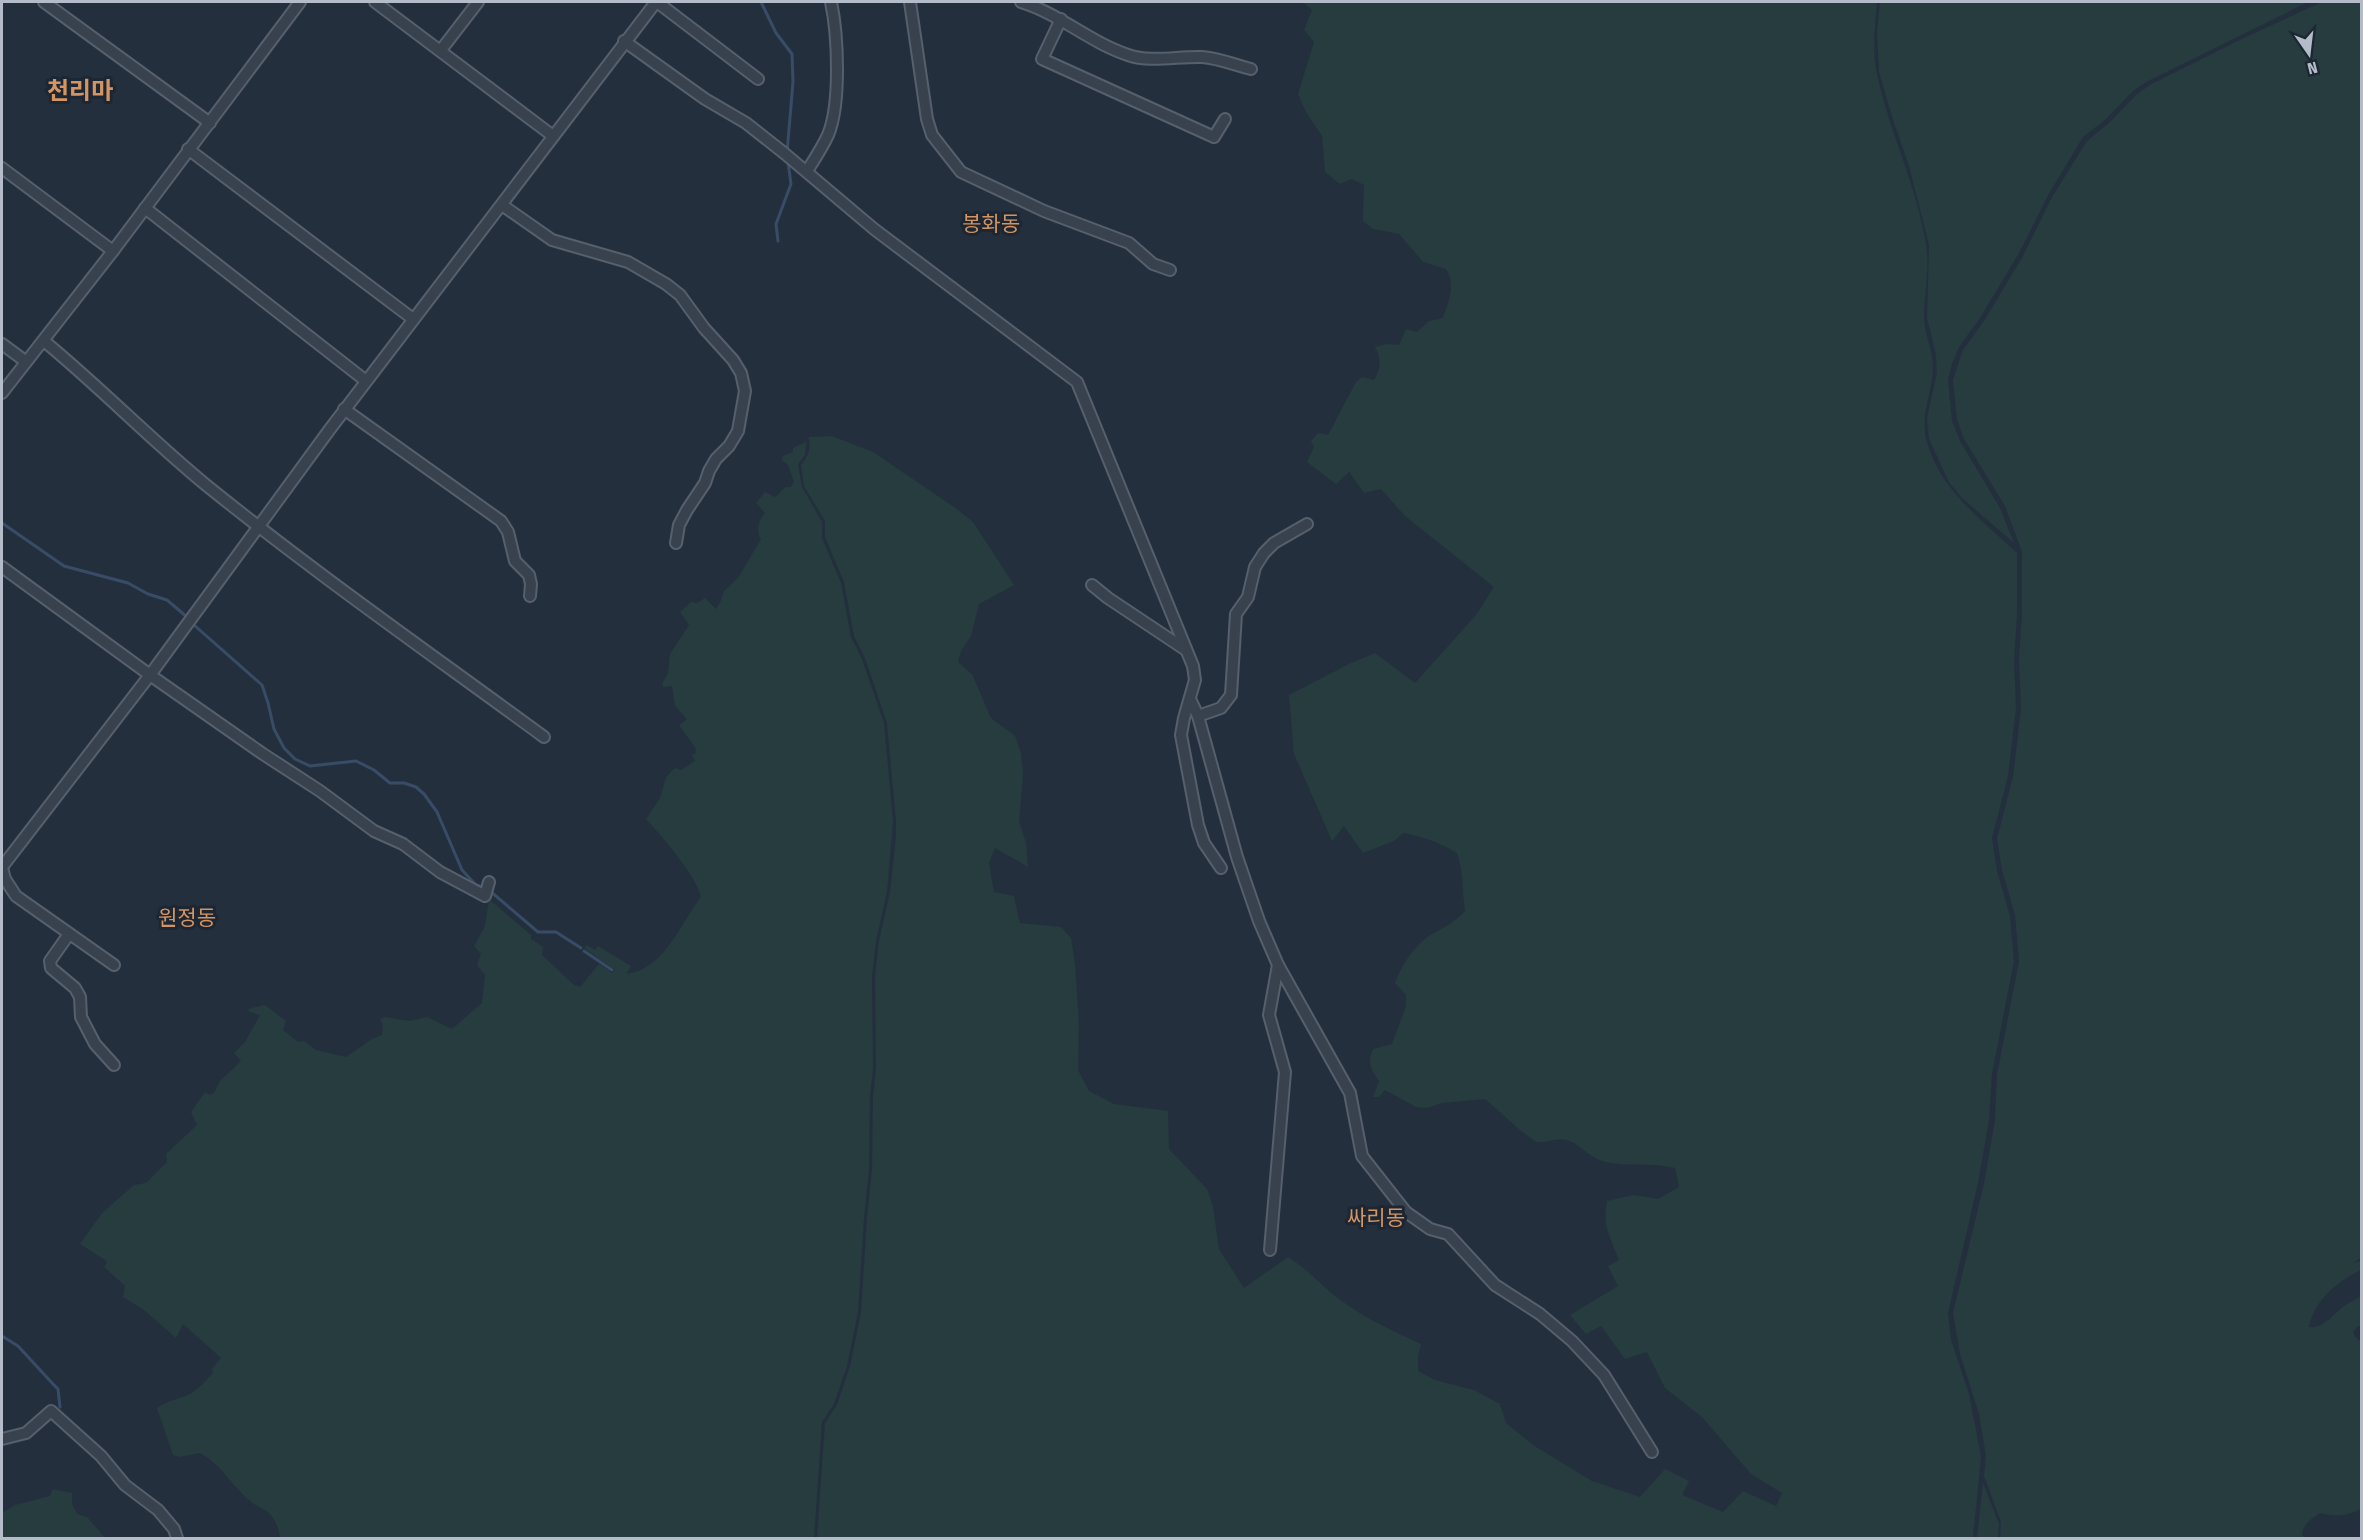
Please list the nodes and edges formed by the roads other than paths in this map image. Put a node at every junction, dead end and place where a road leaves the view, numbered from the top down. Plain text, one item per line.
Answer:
1 (44, 2) edge
2 (300, 2) edge
3 (375, 2) edge
4 (478, 2) edge
5 (656, 2) edge
6 (831, 2) edge
7 (910, 2) edge
8 (1021, 2) edge
9 (1061, 19) junction
10 (624, 41) junction
11 (441, 50) junction
12 (1251, 69) dead end
13 (758, 78) dead end
14 (1225, 119) dead end
15 (210, 123) junction
16 (553, 136) junction
17 (188, 149) junction
18 (2, 168) edge
19 (807, 171) junction
20 (502, 205) junction
21 (145, 208) junction
22 (113, 251) junction
23 (1170, 270) dead end
24 (413, 319) junction
25 (44, 341) junction
26 (2, 344) edge
27 (25, 361) junction
28 (366, 381) junction
29 (2, 393) edge
30 (344, 410) junction
31 (1307, 524) dead end
32 (257, 525) junction
33 (676, 543) dead end
34 (2, 567) edge
35 (1092, 585) dead end
36 (530, 596) dead end
37 (1187, 650) junction
38 (150, 675) junction
39 (1190, 699) junction
40 (1198, 716) junction
41 (544, 737) dead end
42 (2, 867) edge
43 (1221, 868) dead end
44 (489, 882) dead end
45 (69, 934) junction
46 (114, 965) dead end
47 (1278, 965) junction
48 (114, 1065) dead end
49 (1270, 1250) dead end
50 (2, 1439) edge
51 (1652, 1452) dead end
52 (177, 1539) edge

1 - 15 street
2 - 15 street
3 - 11 street
4 - 11 street
5 - 10 street
5 - 13 street
6 - 19 street
7 - 23 street
8 - 9 street
9 - 12 street
9 - 14 street
10 - 16 street
10 - 19 street
11 - 16 street
15 - 17 street
16 - 20 street
17 - 21 street
17 - 24 street
18 - 22 street
19 - 37 street
20 - 24 street
20 - 33 street
21 - 22 street
21 - 28 street
22 - 25 street
24 - 28 street
25 - 27 street
25 - 32 street
26 - 27 street
27 - 29 street
28 - 30 street
30 - 32 street
30 - 36 street
31 - 40 street
32 - 38 street
32 - 41 street
34 - 38 street
35 - 37 street
37 - 39 street
38 - 42 street
38 - 44 street
39 - 40 street
39 - 43 street
40 - 47 street
42 - 45 street
45 - 46 street
45 - 48 street
47 - 49 street
47 - 51 street
50 - 52 street

